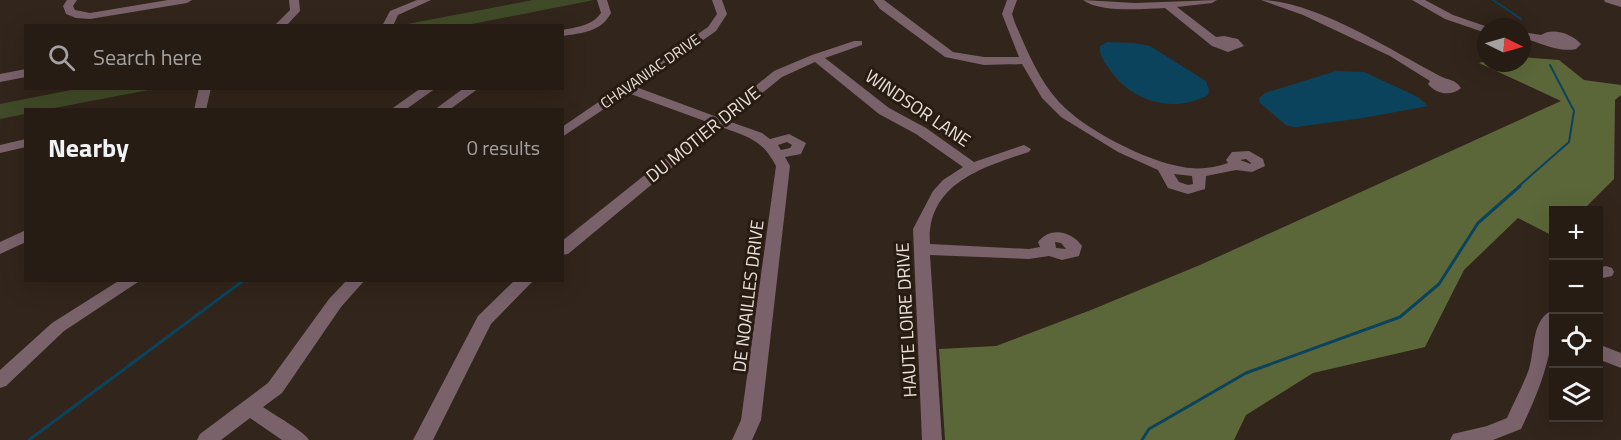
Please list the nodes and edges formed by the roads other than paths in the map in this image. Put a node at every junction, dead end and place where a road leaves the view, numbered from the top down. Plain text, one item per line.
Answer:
1 (72, 0) edge
2 (294, 0) edge
3 (426, 0) edge
4 (602, 0) edge
5 (711, 0) edge
6 (718, 0) edge
7 (878, 0) edge
8 (1012, 0) edge
9 (1088, 0) edge
10 (1212, 0) edge
11 (1266, 0) edge
12 (1417, 0) edge
13 (1609, 0) edge
14 (180, 1) edge
15 (1621, 4) edge
16 (1168, 5) junction
17 (281, 24) edge
18 (388, 24) edge
19 (1477, 27) edge
20 (564, 33) edge
21 (1531, 37) edge
22 (1544, 39) dead end
23 (1215, 42) dead end
24 (858, 43) dead end
25 (816, 57) junction
26 (1028, 60) junction
27 (24, 73) edge
28 (0, 78) edge
29 (1437, 80) dead end
30 (626, 88) junction
31 (205, 90) edge
32 (427, 90) edge
33 (470, 90) edge
34 (200, 108) edge
35 (399, 108) edge
36 (443, 108) edge
37 (719, 120) junction
38 (564, 132) edge
39 (24, 143) edge
40 (768, 143) junction
41 (0, 149) edge
42 (1024, 149) dead end
43 (778, 155) junction
44 (1237, 165) dead end
45 (973, 167) junction
46 (24, 236) edge
47 (564, 248) edge
48 (0, 249) edge
49 (922, 249) junction
50 (1049, 251) dead end
51 (130, 282) edge
52 (355, 282) edge
53 (524, 282) edge
54 (1549, 332) edge
55 (1603, 353) edge
56 (1621, 361) edge
57 (0, 381) edge
58 (250, 408) junction
59 (207, 440) edge
60 (299, 440) edge
61 (423, 440) edge
62 (742, 440) edge
63 (933, 440) edge
64 (1460, 440) edge

1 - 14 street
2 - 17 street
3 - 18 street
4 - 20 street
5 - 6 street, CHAVANIAC DRIVE
6 - 30 street, CHAVANIAC DRIVE
7 - 26 street
8 - 26 street
9 - 16 street
10 - 16 street
11 - 29 street
12 - 19 street
13 - 15 street
16 - 23 street
21 - 22 street
24 - 25 street, DU MOTIER DRIVE
25 - 37 street, DU MOTIER DRIVE
25 - 45 street, WINDSOR LANE
26 - 44 street
27 - 28 street
30 - 37 street
30 - 38 street, CHAVANIAC DRIVE
31 - 34 street
32 - 35 street
33 - 36 street
37 - 40 street
37 - 47 street, DU MOTIER DRIVE
39 - 41 street
40 - 43 street
40 - 43 street
42 - 45 street, HAUTE LOIRE DRIVE
43 - 62 street, DE NOAILLES DRIVE
45 - 49 street, HAUTE LOIRE DRIVE
46 - 48 street
49 - 50 street
49 - 63 street, HAUTE LOIRE DRIVE
51 - 57 street
52 - 58 street
53 - 61 street
54 - 64 street
55 - 56 street
58 - 59 street
58 - 60 street

